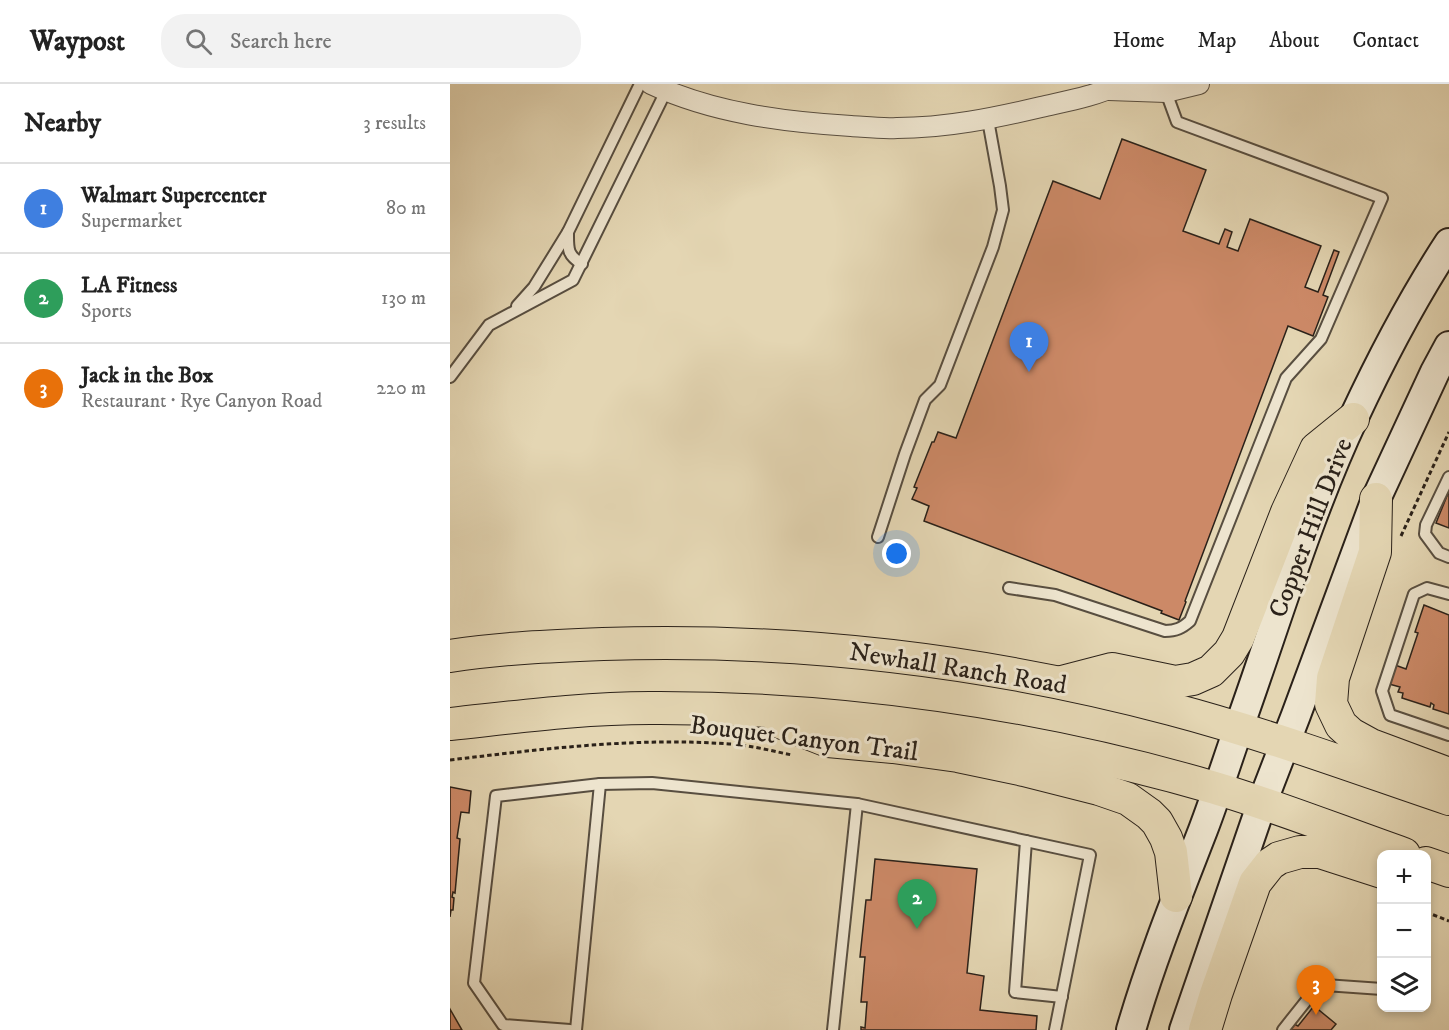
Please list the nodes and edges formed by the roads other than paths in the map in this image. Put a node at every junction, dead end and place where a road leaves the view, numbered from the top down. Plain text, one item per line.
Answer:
1 (640, 84) edge
2 (1199, 84) edge
3 (658, 87) edge
4 (1115, 87) edge
5 (1166, 92) junction
6 (988, 120) junction
7 (568, 232) junction
8 (1449, 243) edge
9 (582, 264) junction
10 (511, 313) junction
11 (1449, 346) edge
12 (450, 377) edge
13 (1353, 419) junction
14 (1449, 477) edge
15 (1376, 499) junction
16 (878, 537) dead end
17 (1449, 557) edge
18 (1009, 588) dead end
19 (1449, 594) edge
20 (450, 656) edge
21 (1058, 684) junction
22 (749, 710) junction
23 (450, 724) edge
24 (1239, 728) junction
25 (1449, 735) edge
26 (1285, 743) junction
27 (1449, 774) edge
28 (600, 783) junction
29 (1217, 789) junction
30 (1449, 800) edge
31 (1262, 803) junction
32 (857, 804) junction
33 (1026, 841) junction
34 (1390, 850) edge
35 (1431, 865) edge
36 (1377, 870) edge
37 (1449, 871) edge
38 (1449, 882) edge
39 (1431, 884) edge
40 (1176, 896) junction
41 (1377, 989) edge
42 (1062, 997) junction
43 (570, 1030) edge
44 (576, 1030) edge
45 (833, 1030) edge
46 (1055, 1030) edge
47 (1131, 1030) edge
48 (1184, 1030) edge
49 (1205, 1030) edge
50 (1283, 1030) edge

1 - 7 lane
2 - 5 street
3 - 6 street
3 - 9 lane
4 - 5 street
4 - 6 street
5 - 18 lane
6 - 16 lane
7 - 9 lane
7 - 10 lane
8 - 13 main road, Copper Hill Drive
9 - 10 lane
10 - 12 lane
11 - 15 main road, Copper Hill Drive
13 - 21 main road
13 - 24 main road, Copper Hill Drive
14 - 17 lane
15 - 26 main road, Copper Hill Drive
15 - 27 main road
19 - 25 lane
20 - 21 main road, Newhall Ranch Road
21 - 24 main road, Newhall Ranch Road
22 - 23 main road
22 - 29 main road
22 - 40 main road
24 - 26 main road, Newhall Ranch Road
24 - 29 main road, Copper Hill Drive
26 - 30 main road, Newhall Ranch Road
26 - 31 main road, Copper Hill Drive
28 - 32 lane
28 - 43 lane
28 - 44 lane
29 - 31 main road
29 - 40 main road, Copper Hill Drive
31 - 34 main road
31 - 48 main road, Copper Hill Drive
32 - 33 lane
32 - 45 lane
33 - 42 lane
33 - 42 lane
35 - 37 main road
36 - 49 main road
38 - 39 main road
40 - 47 main road, Copper Hill Drive
41 - 50 lane
42 - 46 lane

